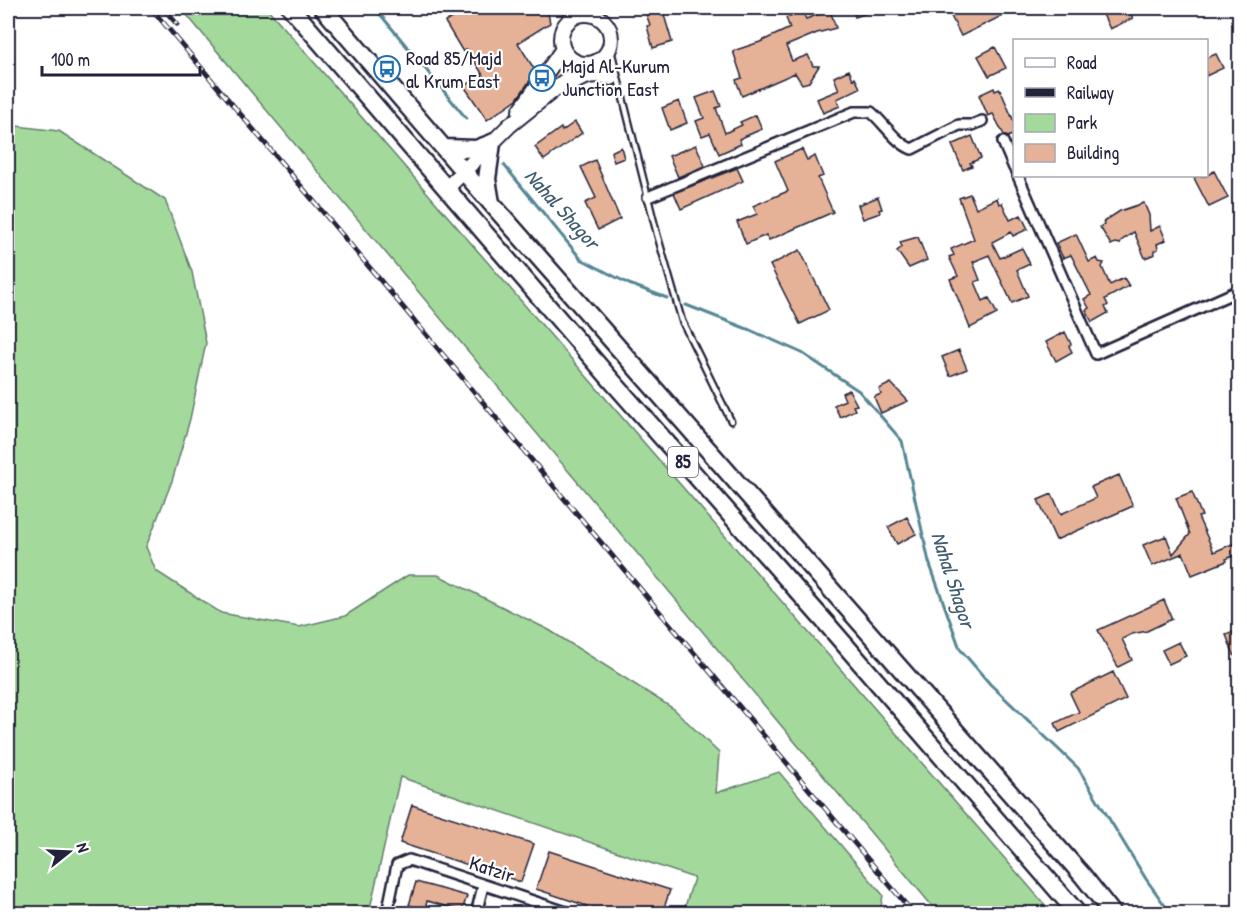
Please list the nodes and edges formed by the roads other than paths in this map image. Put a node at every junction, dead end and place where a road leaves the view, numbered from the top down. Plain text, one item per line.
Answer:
1 (291, 8) edge
2 (322, 8) edge
3 (574, 13) edge
4 (600, 14) edge
5 (610, 46) junction
6 (563, 49) junction
7 (592, 63) junction
8 (611, 78) junction
9 (622, 91) junction
10 (542, 99) junction
11 (982, 121) dead end
12 (510, 125) junction
13 (1003, 142) dead end
14 (492, 143) junction
15 (445, 148) junction
16 (1013, 166) edge
17 (465, 170) junction
18 (1018, 177) edge
19 (446, 189) junction
20 (648, 197) junction
21 (492, 203) junction
22 (1239, 290) edge
23 (731, 421) dead end
24 (483, 886) junction
25 (568, 913) edge
26 (387, 914) edge
27 (476, 914) edge
28 (1078, 914) edge
29 (1113, 914) edge

1 - 19 highway, 85
2 - 15 highway, 85
3 - 4 street
3 - 6 street
4 - 5 street
5 - 7 street
5 - 9 lane
6 - 7 street
6 - 12 street
7 - 8 lane
7 - 10 street
8 - 9 lane
8 - 10 street
9 - 20 lane
10 - 12 street
11 - 20 street
12 - 14 street
13 - 16 street
14 - 15 highway
14 - 17 street
14 - 21 highway
15 - 17 highway, 85
17 - 19 street
17 - 21 highway, 85
18 - 22 street
19 - 28 highway, 85
20 - 23 lane
21 - 29 highway, 85
24 - 25 street, Katzir
24 - 26 street, Katzir
24 - 27 street

